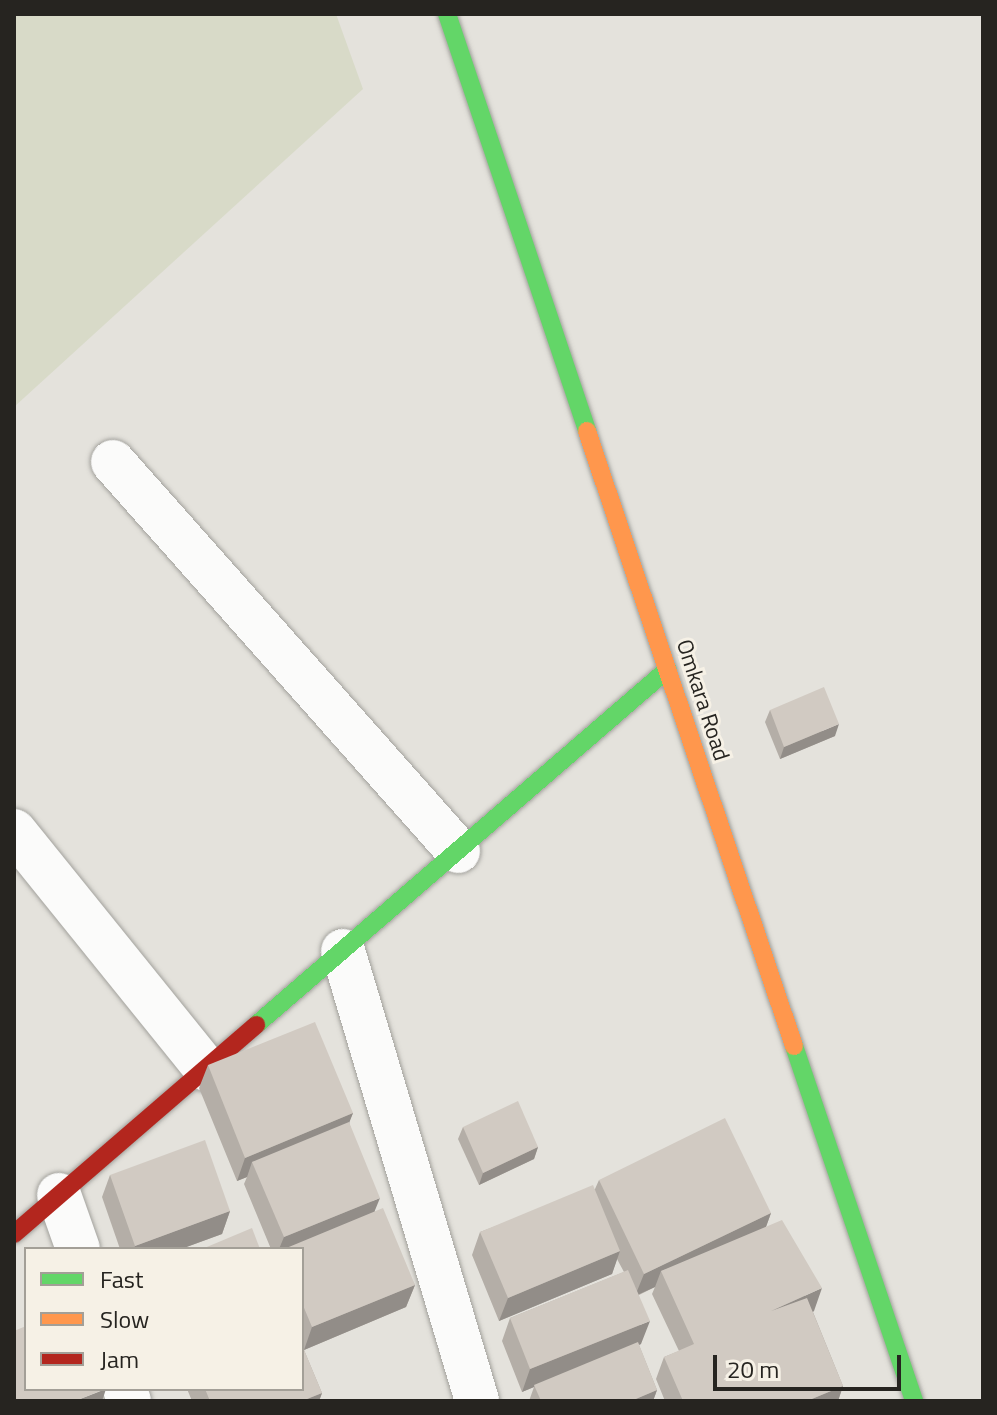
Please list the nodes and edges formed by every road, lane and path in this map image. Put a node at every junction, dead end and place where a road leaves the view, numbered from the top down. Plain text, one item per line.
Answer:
1 (447, 14) edge
2 (113, 462) dead end
3 (668, 669) junction
4 (14, 831) edge
5 (458, 851) junction
6 (343, 951) junction
7 (206, 1069) junction
8 (59, 1195) junction
9 (14, 1234) edge
10 (77, 1247) edge
11 (477, 1401) edge
12 (914, 1401) edge

1 - 3 street, Omkara Road
2 - 5 street
3 - 5 street
3 - 12 street, Omkara Road
4 - 7 street
5 - 6 street
6 - 7 street
6 - 11 street
7 - 8 street
8 - 9 street
8 - 10 street

